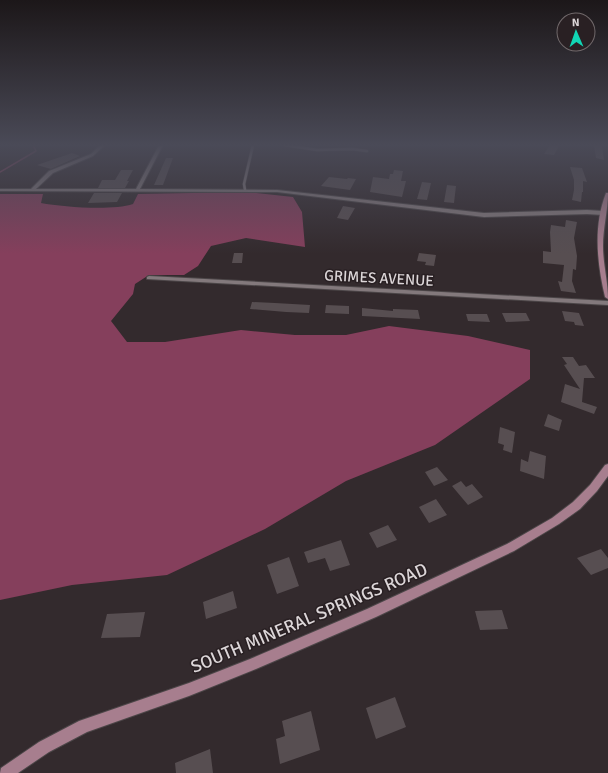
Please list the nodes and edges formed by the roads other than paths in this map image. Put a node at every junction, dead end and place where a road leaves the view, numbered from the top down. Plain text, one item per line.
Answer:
1 (41, 181) edge
2 (142, 181) edge
3 (245, 181) edge
4 (0, 190) edge
5 (32, 190) junction
6 (244, 190) junction
7 (137, 191) junction
8 (608, 194) edge
9 (603, 214) junction
10 (149, 278) dead end
11 (608, 297) edge
12 (608, 303) edge
13 (608, 468) edge
14 (6, 773) edge

1 - 5 street
2 - 7 street
3 - 6 lane
4 - 5 street
5 - 7 street
6 - 7 street
6 - 9 street
8 - 9 street
9 - 11 street
10 - 12 street, GRIMES AVENUE
13 - 14 street, SOUTH MINERAL SPRINGS ROAD

